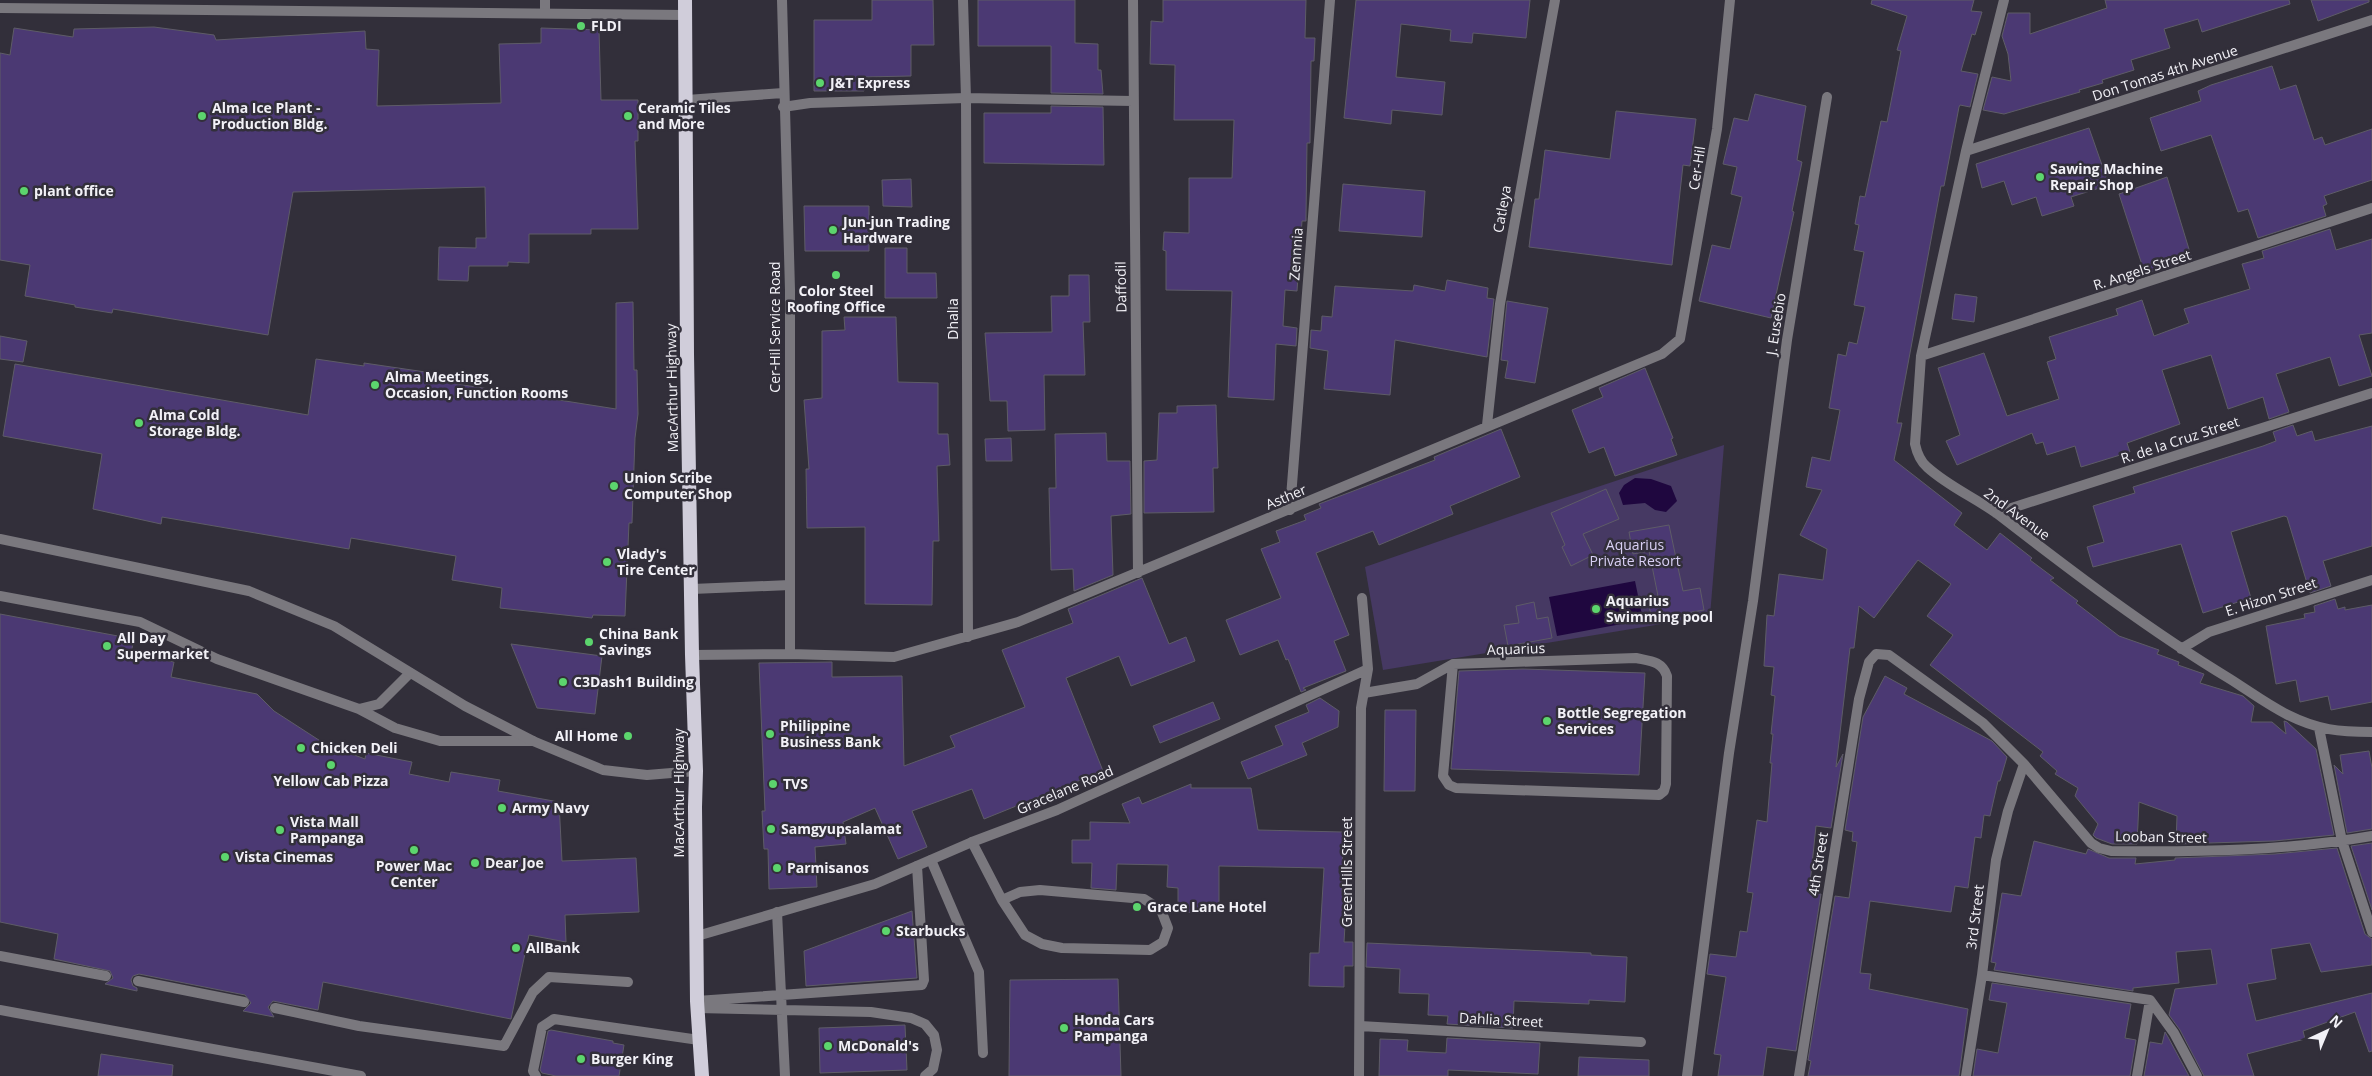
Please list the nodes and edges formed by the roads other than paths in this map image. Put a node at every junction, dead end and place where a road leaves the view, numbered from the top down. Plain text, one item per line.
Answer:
1 (544, 0) edge
2 (685, 0) edge
3 (782, 0) edge
4 (963, 0) edge
5 (1133, 0) edge
6 (1330, 0) edge
7 (1555, 0) edge
8 (1730, 0) edge
9 (2004, 0) edge
10 (227, 5) edge
11 (0, 8) edge
12 (545, 12) junction
13 (686, 15) junction
14 (2372, 20) edge
15 (783, 93) junction
16 (1827, 97) dead end
17 (966, 98) junction
18 (687, 100) junction
19 (1133, 101) junction
20 (784, 107) junction
21 (1966, 151) junction
22 (2372, 208) edge
23 (1680, 339) joint
24 (1921, 356) junction
25 (2372, 393) edge
26 (1487, 425) junction
27 (1290, 510) junction
28 (1996, 514) junction
29 (0, 539) edge
30 (1138, 573) junction
31 (2372, 580) edge
32 (790, 585) junction
33 (692, 589) junction
34 (0, 596) edge
35 (1362, 598) dead end
36 (968, 637) junction
37 (2181, 649) junction
38 (790, 654) junction
39 (692, 655) junction
40 (1872, 657) joint
41 (1453, 664) junction
42 (1368, 669) junction
43 (410, 673) junction
44 (1364, 693) junction
45 (359, 709) junction
46 (2319, 728) junction
47 (2372, 732) edge
48 (533, 742) junction
49 (2024, 764) junction
50 (696, 771) junction
51 (2372, 836) edge
52 (2342, 841) junction
53 (972, 842) junction
54 (931, 860) junction
55 (917, 866) junction
56 (1002, 900) junction
57 (778, 912) junction
58 (2372, 932) edge
59 (697, 936) junction
60 (0, 956) edge
61 (1982, 975) junction
62 (106, 976) dead end
63 (138, 981) dead end
64 (628, 982) dead end
65 (782, 996) junction
66 (2150, 1000) junction
67 (244, 1002) dead end
68 (697, 1005) junction
69 (276, 1008) dead end
70 (0, 1010) edge
71 (783, 1010) junction
72 (1360, 1026) junction
73 (699, 1040) junction
74 (1641, 1042) dead end
75 (983, 1053) dead end
76 (361, 1076) edge
77 (536, 1076) edge
78 (702, 1076) edge
79 (785, 1076) edge
80 (925, 1076) edge
81 (1359, 1076) edge
82 (1687, 1076) edge
83 (1799, 1076) edge
84 (1966, 1076) edge
85 (2137, 1076) edge
86 (2197, 1076) edge

1 - 12 street
2 - 13 highway, MacArthur Highway
3 - 15 street, Cer-Hil Service Road
4 - 17 street, Dhalia
5 - 19 street, Daffodil
6 - 27 street, Zennnia
7 - 26 street, Catleya
8 - 23 street, Cer-Hil
9 - 21 street, 2nd Avenue
10 - 11 street
10 - 12 street
12 - 13 street
13 - 18 highway, MacArthur Highway
14 - 21 street, Don Tomas 4th Avenue
15 - 18 street
15 - 20 street, Cer-Hil Service Road
16 - 82 street, J. Eusebio
17 - 19 street
17 - 20 street
17 - 36 street, Dhalia
18 - 33 highway, MacArthur Highway
19 - 30 street, Daffodil
20 - 32 street, Cer-Hil Service Road
21 - 24 street, 2nd Avenue
22 - 24 street, R. Angels Street
23 - 26 street, Asther
24 - 28 street, 2nd Avenue
25 - 28 street, R. de la Cruz Street
26 - 27 street, Asther
27 - 30 street, Asther
28 - 37 street, 2nd Avenue
29 - 43 street
30 - 36 street, Asther
31 - 37 street, E. Hizon Street
32 - 33 street
32 - 38 street, Cer-Hil Service Road
33 - 39 highway, MacArthur Highway
34 - 45 street
35 - 42 street
36 - 38 street, Asther
37 - 46 street, 2nd Avenue
38 - 39 street, Asther
39 - 50 highway, MacArthur Highway
40 - 49 street, Looban Street
40 - 83 street, 4th Street
41 - 41 street, Aquarius
41 - 44 street, Aquarius
42 - 44 street, GreenHills Street
42 - 53 street, Gracelane Road
43 - 45 street
43 - 48 street
44 - 72 street, GreenHills Street
45 - 48 street
46 - 47 street, 2nd Avenue
46 - 52 street
48 - 50 street
49 - 52 street, Looban Street
49 - 61 street, 3rd Street
50 - 59 highway, MacArthur Highway
51 - 52 street, Looban Street
52 - 58 street
53 - 54 street, Gracelane Road
53 - 56 street
54 - 55 street, Gracelane Road
54 - 75 street
55 - 57 street, Gracelane Road
55 - 65 street
56 - 56 street
57 - 59 street, Gracelane Road
57 - 65 street
59 - 68 highway, MacArthur Highway
60 - 62 street
61 - 66 street
61 - 84 street, 3rd Street
63 - 67 street
64 - 69 street
65 - 68 street
65 - 71 street
66 - 85 street
66 - 86 street
68 - 71 street
68 - 73 highway, MacArthur Highway
70 - 76 street
71 - 79 street
71 - 80 street
72 - 74 street, Dahlia Street
72 - 81 street, GreenHills Street
73 - 77 street
73 - 78 highway, MacArthur Highway

